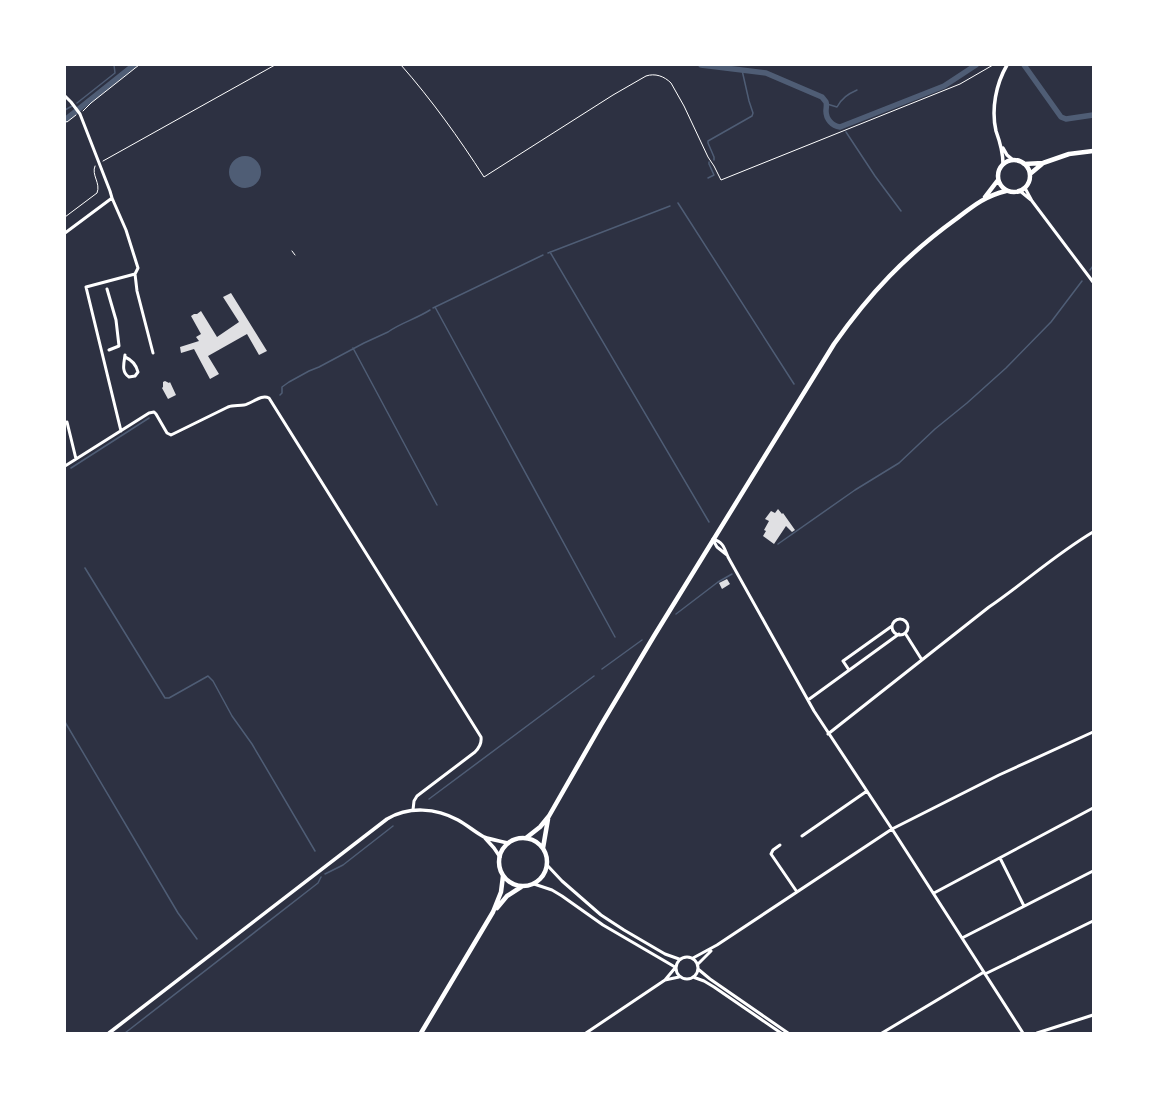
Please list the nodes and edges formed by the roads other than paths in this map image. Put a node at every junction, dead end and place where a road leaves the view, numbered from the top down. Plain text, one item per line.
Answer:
1 (1007, 65) edge
2 (65, 96) edge
3 (1001, 145) junction
4 (1093, 151) edge
5 (1013, 160) junction
6 (1043, 163) junction
7 (1003, 164) junction
8 (1024, 164) junction
9 (1030, 174) junction
10 (998, 180) junction
11 (1025, 188) junction
12 (1006, 191) junction
13 (1020, 191) junction
14 (112, 198) junction
15 (984, 198) junction
16 (1032, 201) junction
17 (65, 233) edge
18 (135, 274) junction
19 (1093, 282) edge
20 (107, 290) dead end
21 (108, 350) dead end
22 (153, 353) dead end
23 (125, 356) joint
24 (67, 422) dead end
25 (120, 431) junction
26 (76, 459) junction
27 (65, 466) edge
28 (1093, 532) edge
29 (713, 539) junction
30 (892, 626) junction
31 (905, 633) junction
32 (899, 634) junction
33 (922, 660) junction
34 (849, 670) junction
35 (808, 700) junction
36 (1093, 732) edge
37 (828, 734) junction
38 (867, 791) junction
39 (1093, 808) edge
40 (413, 810) junction
41 (549, 816) junction
42 (892, 829) junction
43 (802, 836) dead end
44 (484, 837) junction
45 (526, 838) junction
46 (508, 843) junction
47 (780, 845) dead end
48 (543, 848) junction
49 (500, 857) junction
50 (1000, 858) junction
51 (547, 866) junction
52 (1093, 871) edge
53 (503, 876) junction
54 (534, 884) junction
55 (522, 886) junction
56 (797, 892) junction
57 (934, 893) junction
58 (500, 901) junction
59 (1024, 906) junction
60 (1093, 921) edge
61 (962, 938) junction
62 (717, 945) junction
63 (693, 958) junction
64 (679, 959) junction
65 (698, 964) junction
66 (675, 968) junction
67 (698, 969) junction
68 (984, 973) junction
69 (680, 977) junction
70 (693, 978) junction
71 (665, 980) junction
72 (1093, 1015) edge
73 (109, 1033) edge
74 (420, 1033) edge
75 (586, 1033) edge
76 (781, 1033) edge
77 (788, 1033) edge
78 (882, 1033) edge
79 (1023, 1033) edge
80 (1036, 1033) edge

1 - 3 street
2 - 14 street
3 - 5 street
3 - 7 street
4 - 6 main road
5 - 7 main road
5 - 8 main road
6 - 8 main road
6 - 9 main road
7 - 10 main road
8 - 9 main road
9 - 11 main road
10 - 12 main road
10 - 15 main road
11 - 13 main road
11 - 16 street
12 - 13 main road
12 - 15 main road
13 - 16 street
14 - 17 street
14 - 18 street
15 - 29 main road
16 - 19 street
18 - 22 street
18 - 25 street
20 - 21 street
23 - 23 street
24 - 26 street
25 - 26 street
25 - 40 street
26 - 27 street
28 - 33 street
29 - 35 street
29 - 41 main road
30 - 31 street
30 - 32 street
30 - 34 street
31 - 32 street
31 - 33 street
32 - 34 street
33 - 37 street
34 - 35 street
35 - 37 street
36 - 42 street
37 - 38 street
38 - 42 street
38 - 43 street
39 - 50 street
40 - 44 street
40 - 73 street
41 - 45 main road
41 - 48 main road
42 - 56 street
42 - 57 street
44 - 46 street
44 - 49 street
45 - 46 main road
45 - 48 main road
46 - 49 main road
47 - 56 street
48 - 51 main road
49 - 53 main road
50 - 57 street
50 - 59 street
51 - 54 main road
51 - 64 street
52 - 59 street
53 - 55 main road
53 - 58 main road
54 - 55 main road
54 - 66 street
55 - 58 main road
56 - 62 street
57 - 61 street
58 - 74 main road
59 - 61 street
60 - 68 street
61 - 68 street
62 - 63 street
62 - 65 street
63 - 64 street
63 - 65 street
64 - 66 street
65 - 67 street
66 - 69 street
66 - 71 street
67 - 70 street
67 - 77 street
68 - 78 street
68 - 79 street
69 - 70 street
69 - 71 street
70 - 76 street
71 - 75 street
72 - 80 street

